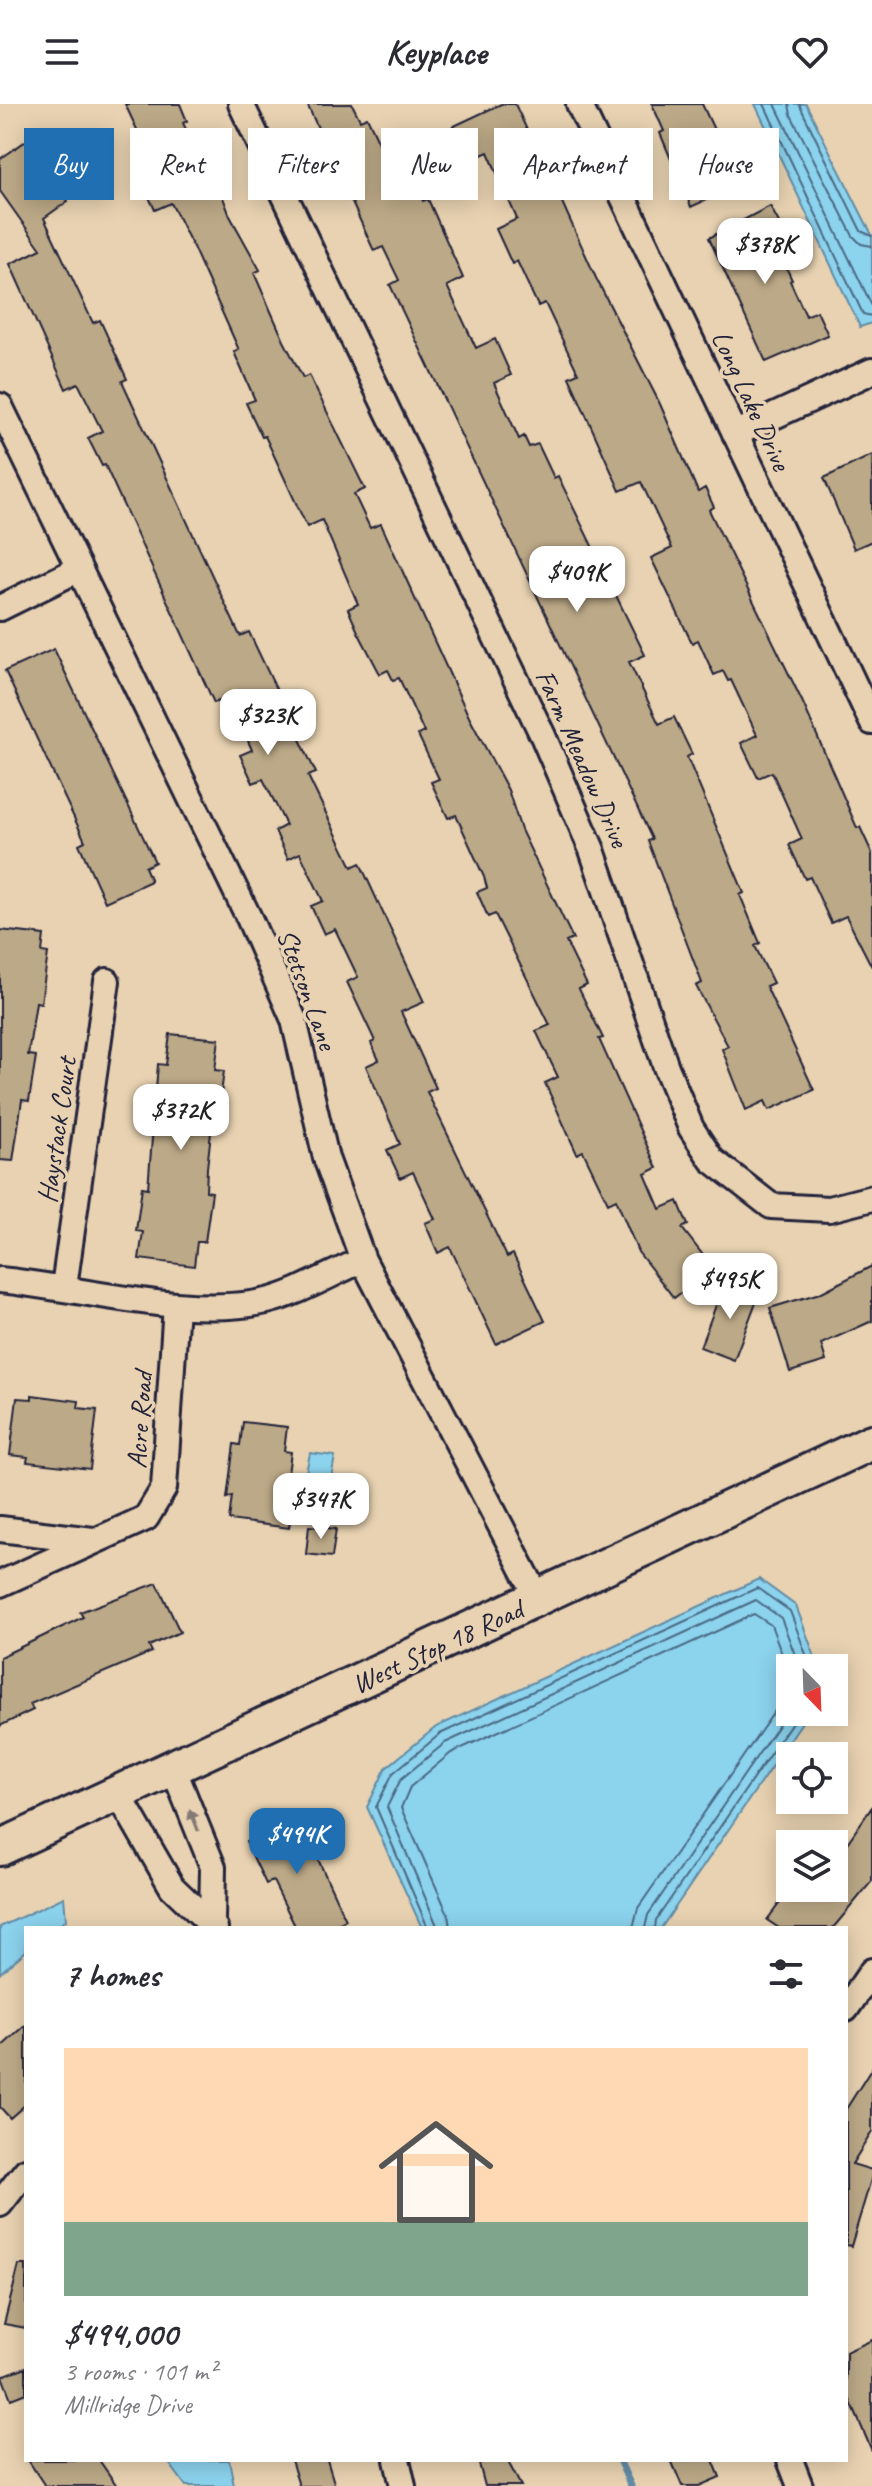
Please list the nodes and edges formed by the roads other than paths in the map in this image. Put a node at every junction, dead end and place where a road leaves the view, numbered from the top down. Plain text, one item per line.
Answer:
1 (241, 104) edge
2 (579, 104) edge
3 (872, 371) edge
4 (0, 406) edge
5 (735, 434) junction
6 (79, 569) junction
7 (0, 608) edge
8 (872, 722) edge
9 (107, 981) dead end
10 (872, 1198) edge
11 (363, 1260) junction
12 (0, 1280) edge
13 (64, 1287) junction
14 (176, 1305) junction
15 (872, 1442) edge
16 (0, 1529) edge
17 (93, 1540) junction
18 (0, 1584) edge
19 (538, 1598) junction
20 (174, 1770) junction
21 (119, 1795) junction
22 (0, 1848) edge
23 (213, 1925) edge
24 (872, 1971) edge
25 (848, 2006) edge
26 (24, 2174) edge
27 (0, 2204) edge
28 (397, 2462) edge
29 (791, 2462) edge
30 (403, 2486) edge
31 (800, 2486) edge

1 - 10 street, Farm Meadow Drive
2 - 5 street, Long Lake Drive
3 - 5 street
4 - 6 street, Stetson Lane
5 - 8 street, Long Lake Drive
6 - 7 street
6 - 11 street, Stetson Lane
9 - 13 street, Haystack Court
11 - 14 street
11 - 19 street, Stetson Lane
12 - 13 street
13 - 14 street
14 - 17 street, Acre Road
15 - 19 street, West Stop 18 Road
16 - 17 street
17 - 18 street, Acre Road
19 - 20 street, West Stop 18 Road
20 - 21 street, West Stop 18 Road
23 -> 20 street
21 - 22 street, West Stop 18 Road
21 - 23 street
24 - 25 street
26 - 27 street
28 - 30 street
29 - 31 street

